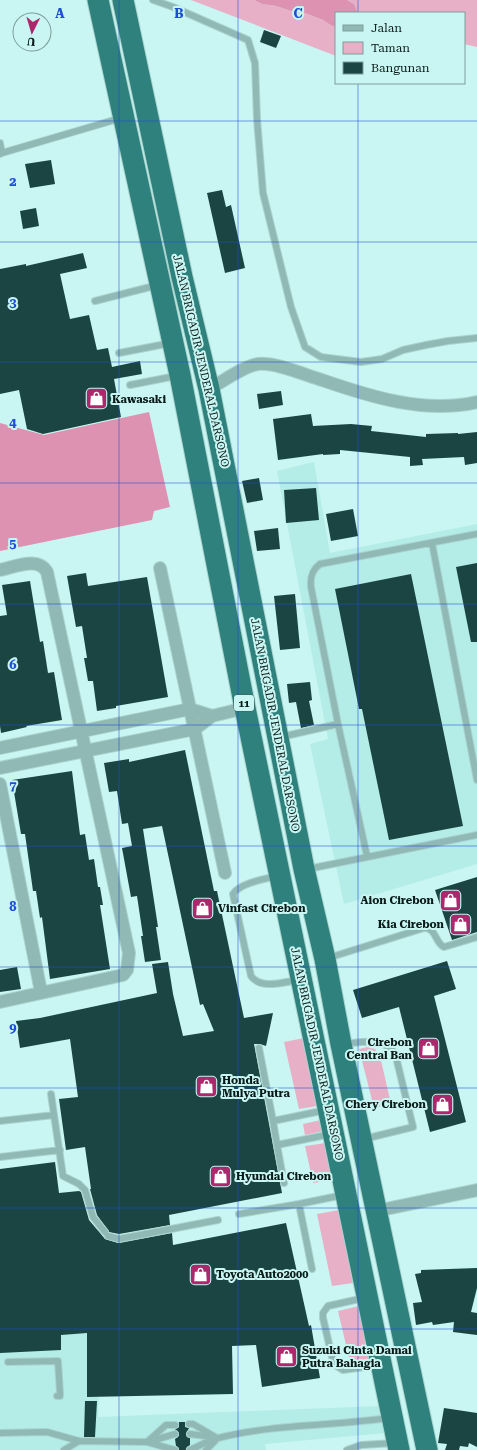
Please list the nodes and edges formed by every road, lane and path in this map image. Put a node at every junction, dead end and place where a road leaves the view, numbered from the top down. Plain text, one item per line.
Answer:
1 (98, 0) edge
2 (123, 0) edge
3 (153, 0) edge
4 (147, 112) junction
5 (124, 117) junction
6 (0, 143) edge
7 (1, 153) edge
8 (160, 284) junction
9 (95, 300) dead end
10 (477, 338) edge
11 (172, 343) junction
12 (119, 353) dead end
13 (180, 375) junction
14 (130, 385) dead end
15 (209, 390) junction
16 (477, 402) edge
17 (477, 534) edge
18 (432, 542) junction
19 (160, 568) dead end
20 (0, 570) edge
21 (245, 708) junction
22 (190, 709) junction
23 (212, 716) junction
24 (338, 724) junction
25 (195, 729) junction
26 (81, 732) junction
27 (277, 737) junction
28 (0, 748) edge
29 (86, 751) junction
30 (0, 768) edge
31 (477, 780) edge
32 (0, 784) edge
33 (477, 835) edge
34 (367, 856) junction
35 (304, 869) junction
36 (226, 872) dead end
37 (280, 876) junction
38 (477, 937) edge
39 (325, 959) junction
40 (302, 979) junction
41 (41, 992) junction
42 (0, 1002) edge
43 (341, 1044) junction
44 (259, 1048) dead end
45 (51, 1094) dead end
46 (329, 1109) junction
47 (54, 1115) junction
48 (0, 1121) edge
49 (273, 1121) junction
50 (334, 1134) junction
51 (361, 1140) junction
52 (277, 1145) junction
53 (60, 1150) junction
54 (0, 1157) edge
55 (284, 1183) dead end
56 (477, 1190) edge
57 (346, 1194) junction
58 (299, 1204) junction
59 (376, 1211) junction
60 (239, 1214) dead end
61 (218, 1220) dead end
62 (312, 1269) dead end
63 (368, 1298) junction
64 (8, 1362) dead end
65 (382, 1364) junction
66 (58, 1396) dead end
67 (420, 1414) junction
68 (393, 1417) junction
69 (189, 1424) dead end
70 (175, 1425) dead end
71 (0, 1433) edge
72 (175, 1434) dead end
73 (190, 1434) dead end
74 (217, 1438) junction
75 (79, 1441) junction
76 (147, 1442) junction
77 (399, 1446) edge
78 (64, 1450) edge
79 (157, 1450) edge
80 (175, 1450) edge
81 (190, 1450) edge
82 (206, 1450) edge
83 (347, 1450) edge
84 (427, 1450) edge

1 - 5 highway, JALAN BRIGADIR JENDERAL DARSONO / 11
2 - 4 highway, JALAN BRIGADIR JENDERAL DARSONO / 11
3 - 10 lane
4 - 5 highway
4 - 15 highway, JALAN BRIGADIR JENDERAL DARSONO / 11
5 - 7 lane
5 - 8 highway, JALAN BRIGADIR JENDERAL DARSONO / 11
6 - 7 lane
8 - 9 lane
8 - 11 highway, JALAN BRIGADIR JENDERAL DARSONO / 11
11 - 12 lane
11 - 13 highway, JALAN BRIGADIR JENDERAL DARSONO / 11
13 - 14 lane
13 - 21 highway, JALAN BRIGADIR JENDERAL DARSONO / 11
15 - 16 street
15 - 27 highway, JALAN BRIGADIR JENDERAL DARSONO / 11
17 - 18 lane
18 - 24 lane
18 - 31 lane
19 - 22 street
20 - 26 street
21 - 23 street
21 - 37 highway, JALAN BRIGADIR JENDERAL DARSONO / 11
22 - 23 street
22 - 25 street
22 - 26 street
23 - 25 street
24 - 27 lane
24 - 34 lane
25 - 29 street
25 - 36 street
26 - 28 street
26 - 29 street
27 - 35 highway, JALAN BRIGADIR JENDERAL DARSONO / 11
29 - 30 street
29 - 41 street
32 - 41 street
33 - 34 lane
34 - 35 lane
35 - 39 highway, JALAN BRIGADIR JENDERAL DARSONO / 11
37 - 40 highway, JALAN BRIGADIR JENDERAL DARSONO / 11
37 - 40 lane
38 - 39 lane
39 - 43 highway, JALAN BRIGADIR JENDERAL DARSONO / 11
40 - 46 highway, JALAN BRIGADIR JENDERAL DARSONO / 11
41 - 42 street
43 - 51 highway, JALAN BRIGADIR JENDERAL DARSONO / 11
43 - 51 lane
44 - 49 lane
45 - 47 lane
46 - 49 lane
46 - 50 highway, JALAN BRIGADIR JENDERAL DARSONO / 11
47 - 48 lane
47 - 53 lane
49 - 52 lane
50 - 52 lane
50 - 57 highway, JALAN BRIGADIR JENDERAL DARSONO / 11
51 - 59 highway, JALAN BRIGADIR JENDERAL DARSONO / 11
52 - 55 lane
53 - 54 lane
53 - 61 lane
56 - 59 street
57 - 58 lane
57 - 63 highway, JALAN BRIGADIR JENDERAL DARSONO / 11
58 - 60 lane
58 - 62 lane
59 - 67 highway, JALAN BRIGADIR JENDERAL DARSONO / 11
63 - 65 highway, JALAN BRIGADIR JENDERAL DARSONO / 11
63 - 65 lane
64 - 66 lane
65 - 68 highway, JALAN BRIGADIR JENDERAL DARSONO / 11
67 - 68 highway
67 - 84 highway, JALAN BRIGADIR JENDERAL DARSONO / 11
68 - 74 lane
68 - 77 highway, JALAN BRIGADIR JENDERAL DARSONO / 11
69 - 74 lane
70 - 76 lane
71 - 75 lane
72 - 76 lane
73 - 74 lane
74 - 81 lane
74 - 82 lane
75 - 76 lane
75 - 78 lane
76 - 79 lane
76 - 80 lane
77 - 83 lane

